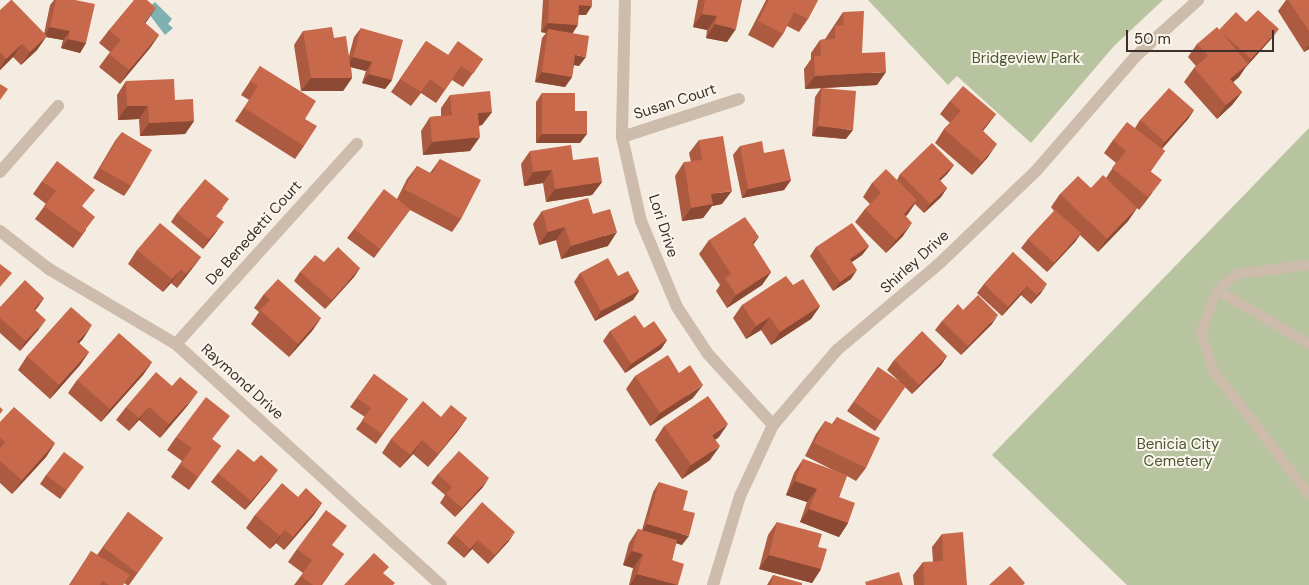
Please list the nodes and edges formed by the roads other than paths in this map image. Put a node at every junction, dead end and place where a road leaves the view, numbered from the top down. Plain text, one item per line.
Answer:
1 (626, 0) edge
2 (1198, 0) edge
3 (739, 98) dead end
4 (58, 106) dead end
5 (622, 137) junction
6 (357, 144) dead end
7 (0, 172) edge
8 (0, 231) edge
9 (1309, 265) edge
10 (1217, 290) junction
11 (176, 344) junction
12 (1309, 344) edge
13 (773, 425) junction
14 (1309, 494) edge
15 (441, 585) edge
16 (713, 585) edge

1 - 5 street, Lori Drive
2 - 13 street, Shirley Drive
3 - 5 street, Susan Court
4 - 7 street
5 - 13 street, Lori Drive
6 - 11 street, De Benedetti Court
8 - 11 street, Raymond Drive
9 - 10 lane
10 - 12 lane
10 - 14 lane
11 - 15 street, Raymond Drive
13 - 16 street, Shirley Drive

